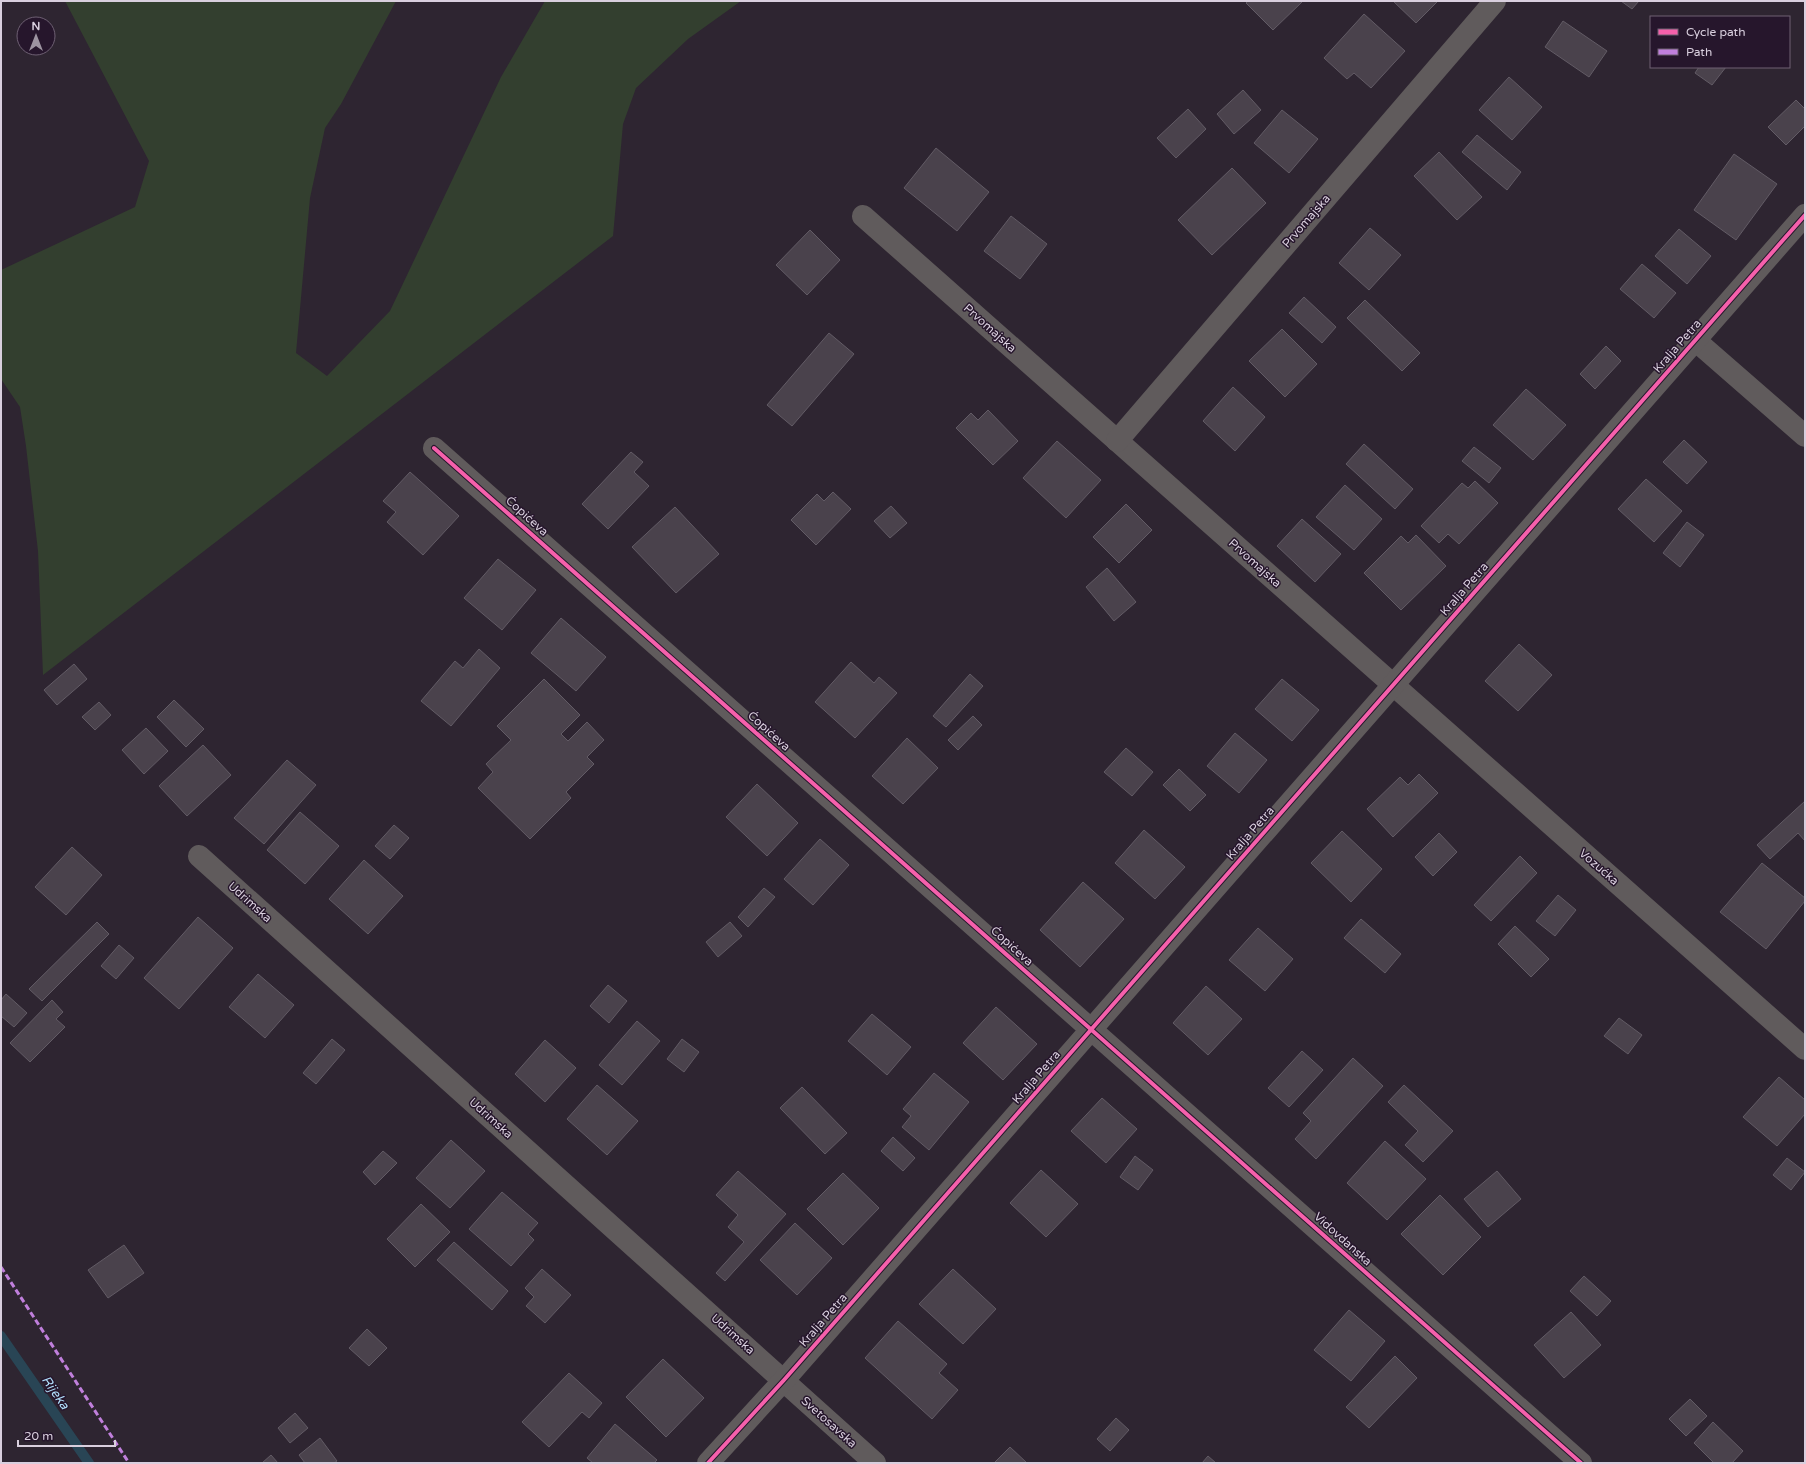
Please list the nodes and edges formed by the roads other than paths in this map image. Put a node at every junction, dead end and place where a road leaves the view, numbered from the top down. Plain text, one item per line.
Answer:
1 (1495, 1) edge
2 (1805, 215) edge
3 (863, 216) dead end
4 (1695, 340) junction
5 (1805, 436) edge
6 (1118, 441) junction
7 (434, 448) dead end
8 (1393, 685) junction
9 (199, 856) dead end
10 (1091, 1029) junction
11 (1805, 1049) edge
12 (784, 1380) junction
13 (708, 1463) edge
14 (875, 1463) edge
15 (1581, 1463) edge

1 - 6 street, Prvomajska
2 - 4 street, Kralja Petra
3 - 6 street, Prvomajska
4 - 5 street
4 - 8 street, Kralja Petra
6 - 8 street, Prvomajska
7 - 10 street, Ćopićeva
8 - 10 street, Kralja Petra
8 - 11 street, Vozućka
9 - 12 street, Udrimska
10 - 12 street, Kralja Petra
10 - 15 street, Vidovdanska
12 - 13 street, Kralja Petra
12 - 14 street, Svetosavska

